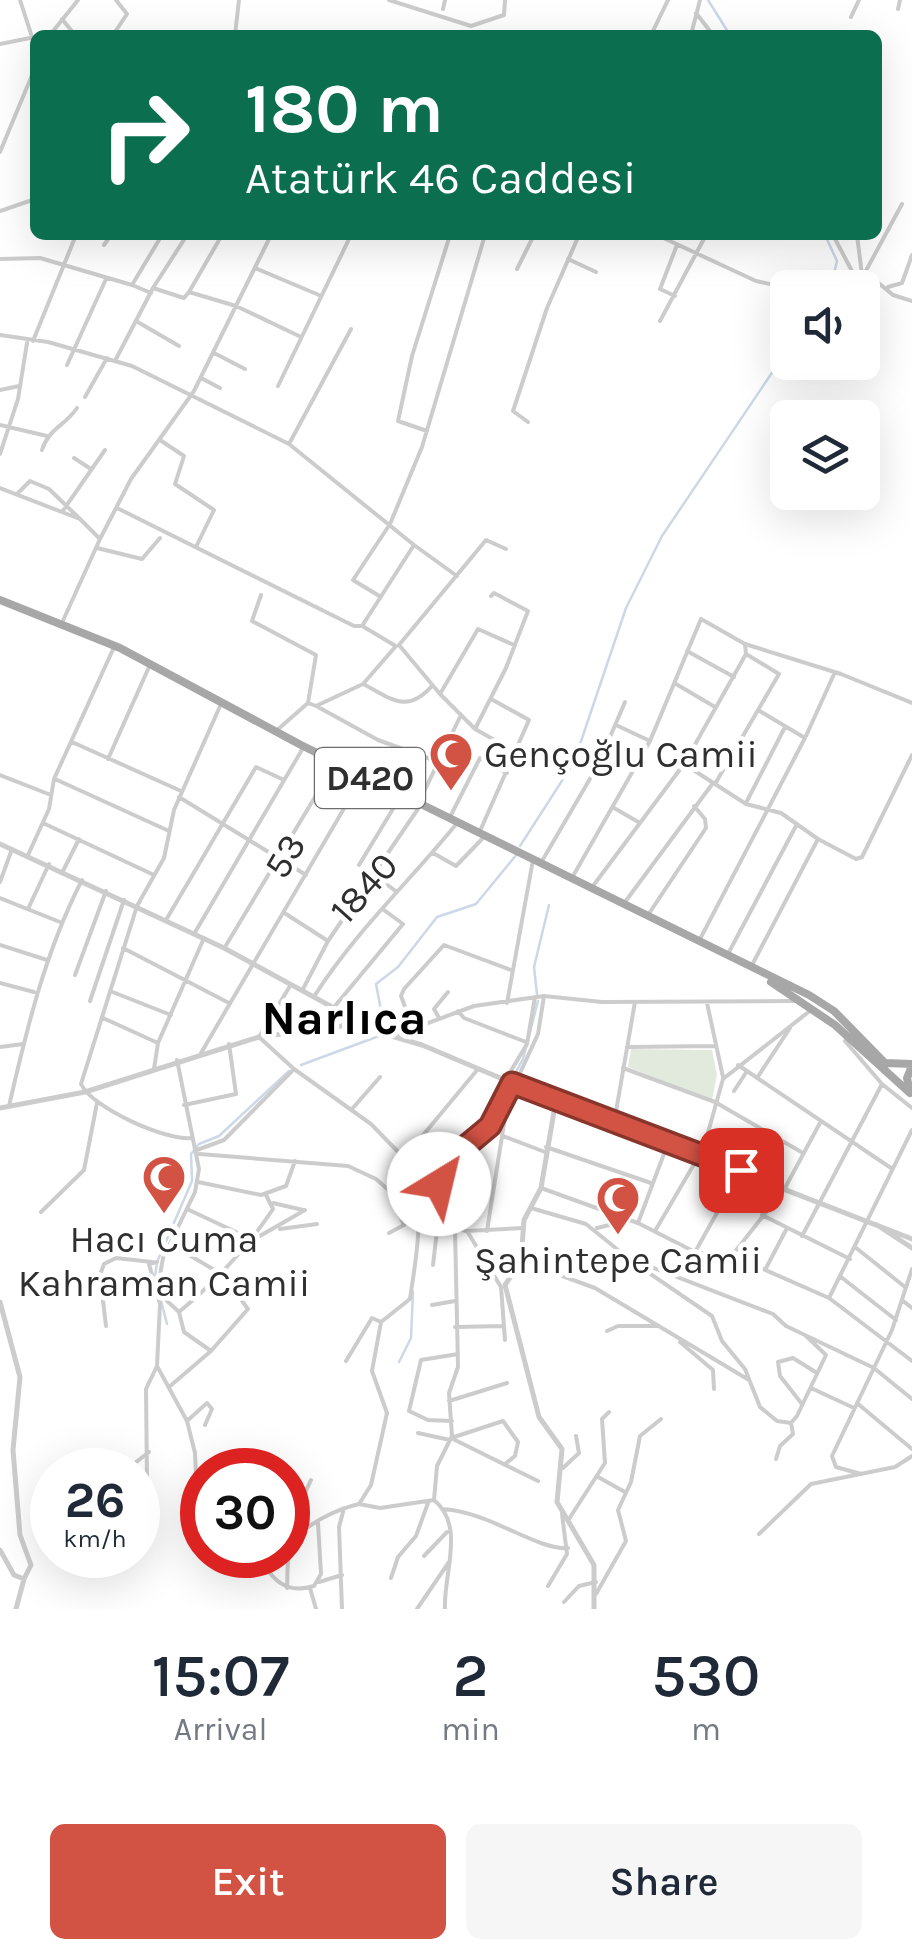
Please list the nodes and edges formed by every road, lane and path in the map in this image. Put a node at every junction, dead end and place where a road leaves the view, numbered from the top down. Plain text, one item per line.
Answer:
1 (20, 0) edge
2 (78, 0) edge
3 (116, 0) edge
4 (240, 0) edge
5 (389, 0) edge
6 (413, 0) edge
7 (445, 0) edge
8 (505, 0) edge
9 (668, 0) edge
10 (700, 0) edge
11 (859, 0) edge
12 (900, 0) edge
13 (401, 2) edge
14 (411, 8) junction
15 (898, 8) dead end
16 (443, 9) dead end
17 (696, 13) junction
18 (852, 17) dead end
19 (62, 20) junction
20 (31, 30) edge
21 (54, 30) edge
22 (70, 30) edge
23 (116, 30) edge
24 (236, 30) edge
25 (653, 30) edge
26 (692, 30) edge
27 (709, 30) edge
28 (30, 37) edge
29 (8, 40) junction
30 (0, 44) edge
31 (0, 52) edge
32 (30, 80) edge
33 (0, 152) edge
34 (30, 201) edge
35 (902, 204) dead end
36 (0, 211) edge
37 (74, 240) edge
38 (108, 240) edge
39 (159, 240) edge
40 (184, 240) edge
41 (219, 240) edge
42 (268, 240) edge
43 (347, 240) edge
44 (449, 240) edge
45 (485, 240) edge
46 (532, 240) edge
47 (577, 240) edge
48 (671, 240) edge
49 (703, 240) edge
50 (836, 240) edge
51 (858, 240) edge
52 (104, 245) dead end
53 (677, 245) junction
54 (695, 255) junction
55 (912, 255) edge
56 (0, 259) edge
57 (568, 260) junction
58 (67, 264) junction
59 (255, 268) junction
60 (517, 269) dead end
61 (851, 270) edge
62 (861, 270) edge
63 (866, 270) edge
64 (596, 272) dead end
65 (107, 277) junction
66 (880, 283) edge
67 (770, 284) edge
68 (132, 285) junction
69 (888, 287) junction
70 (152, 290) junction
71 (189, 292) junction
72 (319, 295) junction
73 (675, 296) junction
74 (912, 300) edge
75 (236, 306) junction
76 (136, 320) junction
77 (660, 321) dead end
78 (351, 330) dead end
79 (0, 336) edge
80 (299, 336) junction
81 (30, 342) junction
82 (179, 346) dead end
83 (74, 349) junction
84 (214, 354) junction
85 (107, 358) junction
86 (115, 360) junction
87 (67, 365) dead end
88 (246, 369) dead end
89 (201, 378) junction
90 (19, 386) junction
91 (278, 386) dead end
92 (220, 388) dead end
93 (0, 390) edge
94 (190, 396) junction
95 (85, 397) dead end
96 (77, 408) dead end
97 (528, 422) dead end
98 (0, 425) edge
99 (8, 428) junction
100 (427, 432) junction
101 (46, 436) junction
102 (160, 440) junction
103 (290, 444) junction
104 (42, 450) dead end
105 (105, 450) dead end
106 (0, 454) edge
107 (74, 458) dead end
108 (91, 469) junction
109 (0, 488) edge
110 (17, 494) junction
111 (68, 504) junction
112 (119, 508) junction
113 (62, 512) junction
114 (80, 518) junction
115 (390, 524) junction
116 (160, 538) dead end
117 (100, 539) junction
118 (414, 545) junction
119 (196, 547) junction
120 (96, 548) junction
121 (506, 550) dead end
122 (457, 576) junction
123 (261, 595) dead end
124 (491, 596) dead end
125 (381, 597) junction
126 (0, 600) edge
127 (61, 625) junction
128 (362, 626) junction
129 (745, 644) junction
130 (514, 645) junction
131 (115, 646) junction
132 (397, 646) junction
133 (687, 650) junction
134 (746, 654) junction
135 (150, 663) junction
136 (835, 672) junction
137 (734, 676) junction
138 (363, 684) junction
139 (674, 684) junction
140 (432, 685) junction
141 (440, 694) junction
142 (491, 699) junction
143 (222, 702) junction
144 (308, 702) junction
145 (625, 702) dead end
146 (912, 704) edge
147 (316, 706) junction
148 (715, 707) junction
149 (758, 710) junction
150 (460, 716) junction
151 (616, 725) junction
152 (785, 727) junction
153 (475, 728) junction
154 (276, 732) junction
155 (806, 738) junction
156 (650, 740) junction
157 (71, 742) junction
158 (304, 747) junction
159 (514, 751) junction
160 (912, 755) edge
161 (108, 759) junction
162 (436, 761) junction
163 (336, 762) junction
164 (684, 764) junction
165 (508, 773) junction
166 (0, 775) edge
167 (364, 775) junction
168 (54, 779) junction
169 (284, 780) junction
170 (714, 784) junction
171 (180, 794) junction
172 (402, 794) junction
173 (50, 795) junction
174 (420, 803) junction
175 (746, 804) junction
176 (694, 806) junction
177 (614, 808) junction
178 (770, 812) junction
179 (454, 819) junction
180 (223, 821) junction
181 (43, 823) junction
182 (640, 823) junction
183 (798, 824) junction
184 (169, 832) junction
185 (482, 833) junction
186 (79, 839) junction
187 (818, 839) junction
188 (249, 840) junction
189 (0, 844) edge
190 (12, 848) junction
191 (433, 852) junction
192 (28, 855) junction
193 (278, 857) junction
194 (538, 859) junction
195 (49, 864) junction
196 (359, 865) dead end
197 (63, 871) junction
198 (306, 874) junction
199 (154, 875) junction
200 (374, 875) junction
201 (573, 876) junction
202 (82, 880) junction
203 (0, 882) edge
204 (593, 886) junction
205 (106, 891) junction
206 (397, 892) junction
207 (0, 898) edge
208 (124, 900) junction
209 (624, 902) junction
210 (137, 906) junction
211 (28, 909) junction
212 (384, 910) junction
213 (284, 912) junction
214 (648, 915) junction
215 (166, 920) junction
216 (60, 922) junction
217 (194, 934) junction
218 (204, 938) junction
219 (328, 941) junction
220 (699, 942) junction
221 (0, 946) edge
222 (122, 948) junction
223 (224, 948) junction
224 (728, 956) junction
225 (47, 960) junction
226 (737, 962) junction
227 (254, 963) junction
228 (750, 968) junction
229 (511, 970) junction
230 (75, 975) dead end
231 (186, 979) junction
232 (0, 983) edge
233 (292, 984) junction
234 (302, 989) junction
235 (109, 991) junction
236 (36, 992) junction
237 (448, 992) dead end
238 (315, 996) junction
239 (544, 996) junction
240 (535, 998) junction
241 (90, 1001) dead end
242 (801, 1001) junction
243 (507, 1002) junction
244 (635, 1002) junction
245 (230, 1003) junction
246 (707, 1003) junction
247 (335, 1006) junction
248 (813, 1009) junction
249 (458, 1011) junction
250 (171, 1016) junction
251 (438, 1016) junction
252 (102, 1017) junction
253 (353, 1017) junction
254 (412, 1026) junction
255 (791, 1027) junction
256 (259, 1037) junction
257 (393, 1037) junction
258 (844, 1041) dead end
259 (528, 1042) junction
260 (23, 1044) junction
261 (158, 1044) junction
262 (228, 1044) junction
263 (716, 1046) junction
264 (0, 1047) edge
265 (627, 1047) junction
266 (201, 1053) junction
267 (177, 1060) junction
268 (738, 1065) junction
269 (912, 1065) edge
270 (294, 1068) junction
271 (623, 1068) junction
272 (478, 1069) junction
273 (154, 1070) junction
274 (747, 1071) junction
275 (380, 1078) dead end
276 (758, 1078) junction
277 (723, 1079) junction
278 (510, 1084) junction
279 (882, 1084) junction
280 (734, 1091) dead end
281 (85, 1092) junction
282 (911, 1094) edge
283 (556, 1100) junction
284 (715, 1102) junction
285 (98, 1103) junction
286 (184, 1105) junction
287 (8, 1106) junction
288 (0, 1108) edge
289 (912, 1108) edge
290 (352, 1109) junction
291 (821, 1121) junction
292 (614, 1122) junction
293 (912, 1130) edge
294 (502, 1135) junction
295 (192, 1138) junction
296 (850, 1142) junction
297 (668, 1143) junction
298 (546, 1149) junction
299 (197, 1150) junction
300 (803, 1153) junction
301 (701, 1154) junction
302 (404, 1158) junction
303 (296, 1161) junction
304 (893, 1169) junction
305 (741, 1170) junction
306 (198, 1182) junction
307 (651, 1182) junction
308 (541, 1188) junction
309 (785, 1188) junction
310 (266, 1194) junction
311 (392, 1196) junction
312 (821, 1202) junction
313 (273, 1203) junction
314 (532, 1208) junction
315 (187, 1209) junction
316 (41, 1212) dead end
317 (762, 1215) junction
318 (419, 1218) junction
319 (428, 1219) junction
320 (630, 1220) junction
321 (868, 1221) junction
322 (438, 1222) junction
323 (638, 1223) junction
324 (317, 1224) dead end
325 (876, 1224) junction
326 (522, 1228) junction
327 (455, 1229) junction
328 (276, 1230) junction
329 (487, 1230) junction
330 (596, 1230) junction
331 (786, 1230) junction
332 (468, 1231) junction
333 (655, 1231) junction
334 (390, 1232) dead end
335 (802, 1236) junction
336 (912, 1239) edge
337 (253, 1240) junction
338 (172, 1246) junction
339 (856, 1247) junction
340 (912, 1248) edge
341 (695, 1252) junction
342 (628, 1258) junction
343 (730, 1258) junction
344 (850, 1258) junction
345 (521, 1260) junction
346 (159, 1262) junction
347 (433, 1265) dead end
348 (912, 1269) edge
349 (765, 1270) junction
350 (223, 1275) junction
351 (841, 1277) junction
352 (503, 1286) junction
353 (905, 1287) junction
354 (829, 1298) junction
355 (902, 1300) junction
356 (454, 1301) junction
357 (0, 1302) edge
358 (432, 1306) dead end
359 (912, 1308) edge
360 (179, 1312) junction
361 (896, 1320) junction
362 (381, 1322) junction
363 (106, 1326) dead end
364 (504, 1326) junction
365 (657, 1326) junction
366 (454, 1327) junction
367 (798, 1330) junction
368 (607, 1331) dead end
369 (672, 1336) junction
370 (505, 1340) dead end
371 (887, 1340) junction
372 (211, 1351) junction
373 (458, 1354) junction
374 (346, 1360) dead end
375 (912, 1361) edge
376 (157, 1366) junction
377 (874, 1368) junction
378 (817, 1372) junction
379 (749, 1380) junction
380 (507, 1383) dead end
381 (169, 1387) junction
382 (810, 1388) junction
383 (714, 1389) dead end
384 (912, 1398) edge
385 (449, 1401) junction
386 (803, 1405) junction
387 (856, 1405) junction
388 (609, 1412) dead end
389 (660, 1419) dead end
390 (452, 1420) junction
391 (187, 1421) junction
392 (791, 1423) junction
393 (205, 1426) dead end
394 (418, 1433) dead end
395 (576, 1436) dead end
396 (450, 1439) junction
397 (149, 1448) edge
398 (194, 1448) edge
399 (912, 1452) edge
400 (776, 1459) dead end
401 (505, 1464) junction
402 (563, 1468) junction
403 (862, 1474) junction
404 (598, 1477) junction
405 (312, 1480) dead end
406 (538, 1481) dead end
407 (310, 1484) edge
408 (626, 1492) junction
409 (430, 1502) junction
410 (358, 1504) junction
411 (344, 1508) junction
412 (442, 1509) junction
413 (561, 1509) junction
414 (568, 1520) junction
415 (318, 1523) junction
416 (448, 1532) junction
417 (759, 1534) dead end
418 (568, 1548) junction
419 (0, 1550) edge
420 (424, 1556) dead end
421 (452, 1558) junction
422 (394, 1568) junction
423 (342, 1575) junction
424 (401, 1577) dead end
425 (273, 1578) edge
426 (390, 1578) dead end
427 (24, 1579) junction
428 (318, 1582) junction
429 (596, 1582) junction
430 (548, 1586) dead end
431 (288, 1588) junction
432 (310, 1588) junction
433 (596, 1594) junction
434 (564, 1602) dead end
435 (340, 1608) edge
436 (16, 1609) edge
437 (316, 1609) edge
438 (417, 1609) edge
439 (445, 1609) edge
440 (594, 1609) edge

1 - 20 street
2 - 19 street
3 - 23 street
4 - 24 street
5 - 13 street
6 - 14 street
7 - 16 street
8 - 14 street
9 - 25 street
10 - 17 street
11 - 18 street
12 - 15 street
13 - 14 street
17 - 26 street
17 - 27 street
19 - 21 street
19 - 22 street
28 - 29 street
29 - 30 street
29 - 31 street
32 - 33 street
34 - 36 street
35 - 63 street
37 - 58 street
38 - 52 street
39 - 68 street
40 - 70 street
41 - 71 street
42 - 59 street
43 - 72 street
44 - 100 street
45 - 100 street
46 - 60 street
47 - 57 street
48 - 53 street
49 - 54 street
50 - 61 street
51 - 62 street
53 - 54 street
53 - 73 street
54 - 67 street
54 - 73 street
55 - 69 street
56 - 58 street
57 - 64 street
57 - 97 street
58 - 65 street
58 - 81 street
59 - 72 street
59 - 75 street
65 - 68 street
65 - 83 street
66 - 69 street
68 - 70 street
69 - 74 street
70 - 71 street
70 - 76 street
71 - 75 street
72 - 80 street
73 - 77 street
75 - 80 street
75 - 84 street
76 - 82 street
76 - 86 street
78 - 103 street
79 - 81 street
80 - 91 street
81 - 83 street
81 - 90 street
83 - 85 street
83 - 87 street
84 - 88 street
84 - 89 street
85 - 86 street
85 - 95 street
86 - 94 street
89 - 92 street
89 - 94 street
90 - 93 street
90 - 99 street
94 - 102 street
94 - 103 street
96 - 101 street
98 - 99 street
99 - 101 street
99 - 106 street
100 - 115 street
101 - 104 street
102 - 112 street
102 - 119 street
103 - 115 street
105 - 108 street
107 - 108 street
108 - 111 street
109 - 110 street
110 - 111 street
110 - 113 street
111 - 113 street
111 - 114 street
112 - 117 street
112 - 119 street
113 - 114 street
114 - 117 street
115 - 118 street
115 - 125 street
116 - 120 street
117 - 120 street
118 - 122 street
118 - 125 street
119 - 128 street
120 - 127 street
121 - 122 street
122 - 132 street
123 - 144 street
124 - 130 street
125 - 128 street
126 - 127 main road, D420
127 - 131 main road, D420
128 - 132 street
129 - 133 street
129 - 134 street
129 - 136 street
130 - 141 street
130 - 142 street
131 - 135 main road, D420
131 - 157 street
132 - 138 street
132 - 140 street
133 - 137 street
133 - 139 street
134 - 137 street
134 - 149 street
135 - 143 main road, D420
135 - 161 street
136 - 146 street
136 - 155 street
137 - 148 street
138 - 140 street
138 - 147 street
139 - 148 street
139 - 156 street
140 - 141 street
141 - 150 street
142 - 153 street
142 - 159 street
143 - 154 main road, D420
143 - 171 street
144 - 147 street
144 - 154 street
145 - 151 street
147 - 162 street
148 - 164 street
149 - 152 street
149 - 170 street
150 - 153 street
150 - 162 street
151 - 156 street
151 - 194 street
152 - 155 street
152 - 175 street
153 - 159 street
154 - 158 main road, D420
155 - 178 street
156 - 177 street
157 - 161 street
157 - 168 street
158 - 163 main road, D420
158 - 169 street
159 - 165 street
160 - 187 street
161 - 171 street
162 - 174 street
163 - 167 main road, D420
163 - 193 street
164 - 170 street
164 - 182 street
165 - 179 street, 1840
165 - 185 street
166 - 173 street
167 - 172 main road, D420
167 - 198 street, 53
168 - 173 street
168 - 184 street
169 - 180 street
169 - 188 street
170 - 175 street
170 - 176 street
171 - 180 street
171 - 184 street
172 - 174 main road, D420
172 - 196 street
173 - 181 street
174 - 179 main road, D420
174 - 200 street
175 - 178 street
176 - 209 street
176 - 214 street
177 - 182 street
177 - 201 street
178 - 183 street
178 - 220 street
179 - 185 main road, D420
179 - 191 street, 1840
180 - 188 street
180 - 215 street
181 - 186 street
181 - 192 street
182 - 204 street
183 - 187 street
183 - 224 street
184 - 199 street
185 - 191 street
185 - 194 main road, D420
186 - 197 street
186 - 199 street
187 - 228 street
188 - 193 street
188 - 217 street
189 - 190 street
190 - 192 street
190 - 203 street
191 - 206 street, 1840
192 - 195 street
193 - 198 street
193 - 223 street
194 - 201 main road, D420
194 - 229 street
195 - 197 street
195 - 211 street
197 - 202 street
198 - 213 street, 53
199 - 210 street
200 - 206 street
200 - 219 street
201 - 204 main road, D420
202 - 205 street
202 - 216 street
204 - 209 main road, D420
205 - 208 street
205 - 230 street
206 - 212 street, 1840
207 - 211 street
208 - 210 street
208 - 241 street
209 - 214 main road, D420
210 - 215 street
210 - 222 street
211 - 216 street
212 - 238 street, 1840
212 - 247 street
213 - 219 street
213 - 227 street, 53
214 - 220 main road, D420
215 - 217 street
216 - 225 street
217 - 218 street
218 - 223 street
218 - 231 street
219 - 234 street
220 - 224 main road, D420
221 - 225 street
222 - 231 street
222 - 235 street
223 - 227 street
224 - 226 main road, D420
225 - 236 street
226 - 228 main road, D420
226 - 242 main road, D420
227 - 233 street
227 - 245 street, 53
228 - 269 main road, D420
229 - 243 street
229 - 254 street
231 - 245 street
231 - 250 street
232 - 236 street
233 - 234 street
233 - 256 street
234 - 238 street
235 - 250 street
235 - 252 street
236 - 260 street
237 - 251 street
238 - 247 street
239 - 240 street
239 - 244 street
239 - 278 street
240 - 243 street
240 - 259 street
242 - 246 street
242 - 248 main road, D420
243 - 249 street
244 - 246 street
244 - 265 street
245 - 266 street, 53
246 - 263 street
247 - 253 street
248 - 255 street
248 - 282 main road, D420
249 - 251 street
249 - 259 street
250 - 261 street
251 - 254 street
252 - 261 street
252 - 281 street
253 - 256 street
253 - 257 street
254 - 257 street
255 - 268 street
255 - 276 street
256 - 262 street
256 - 270 street
257 - 272 street
258 - 279 street
259 - 278 street
260 - 264 street
260 - 287 street
261 - 273 street
262 - 266 street
262 - 286 street
263 - 265 street
263 - 277 street
265 - 271 street
266 - 267 street
267 - 273 street
267 - 286 street
268 - 274 street
268 - 277 street
269 - 282 main road
270 - 290 street
270 - 299 street
271 - 284 street
271 - 292 street
272 - 278 street
272 - 302 street
273 - 281 street
274 - 276 street
274 - 280 street
275 - 290 street
276 - 291 street
277 - 284 street
278 - 283 street
278 - 294 street
278 - 319 street
279 - 289 street
279 - 296 street
281 - 285 street
281 - 287 street
283 - 292 street
283 - 298 street
284 - 300 street
284 - 301 street
285 - 295 street
285 - 316 street
286 - 295 street
287 - 288 street
290 - 302 street
291 - 296 street
291 - 300 street
292 - 297 street
293 - 304 street
294 - 298 street
294 - 329 street
295 - 299 street
296 - 304 street
296 - 312 street
297 - 301 street
297 - 307 street
298 - 307 street
298 - 308 street
299 - 303 street
299 - 306 street
300 - 309 street
301 - 305 street
301 - 333 street
302 - 318 street
303 - 310 street
303 - 311 street
304 - 321 street
305 - 309 street
305 - 341 street
306 - 310 street
306 - 315 street
307 - 323 street
308 - 314 street
308 - 320 street
309 - 312 street
309 - 317 street
310 - 313 street
311 - 318 street
311 - 334 street
312 - 321 street
312 - 335 street
313 - 328 street
313 - 337 street
314 - 326 street
314 - 330 street
315 - 337 street
315 - 338 street
317 - 331 street
317 - 343 street
318 - 319 street
318 - 362 street
319 - 322 street
320 - 323 street
320 - 330 street
321 - 325 street
321 - 339 street
322 - 327 street
322 - 347 street
323 - 333 street
324 - 328 street
325 - 336 street
325 - 340 street
326 - 329 street
326 - 345 street
327 - 332 street
327 - 356 street
328 - 337 street
329 - 332 street
330 - 342 street
331 - 335 street
331 - 349 street
332 - 352 street
333 - 341 street
335 - 344 street
337 - 350 street
338 - 346 street
338 - 350 street
339 - 344 street
339 - 353 street
341 - 343 street
342 - 367 street
342 - 379 street
343 - 349 street
344 - 351 street
345 - 352 street
345 - 365 street
346 - 360 street
346 - 363 street
346 - 376 street
348 - 353 street
349 - 354 street
350 - 360 street
350 - 372 street
351 - 354 street
351 - 361 street
352 - 364 street
352 - 402 street
353 - 355 street
354 - 371 street
355 - 359 street
355 - 361 street
356 - 358 street
356 - 366 street
357 - 427 street
360 - 372 street
361 - 371 street
362 - 374 street
362 - 410 street
364 - 366 street
364 - 370 street
365 - 368 street
365 - 369 street
366 - 373 street
367 - 377 street
367 - 378 street
369 - 379 street
369 - 383 street
371 - 375 street
371 - 377 street
372 - 381 street
373 - 385 street
373 - 390 street
376 - 381 street
376 - 397 street
377 - 384 street
377 - 387 street
378 - 382 street
378 - 386 street
379 - 392 street
380 - 385 street
381 - 391 street
382 - 386 street
382 - 387 street
385 - 390 street
386 - 392 street
387 - 399 street
387 - 403 street
388 - 404 street
389 - 408 street
390 - 396 street
391 - 393 street
391 - 398 street
392 - 400 street
394 - 396 street
395 - 402 street
396 - 401 street
396 - 401 street
396 - 409 street
399 - 403 street
401 - 406 street
402 - 413 street
403 - 417 street
404 - 408 street
404 - 414 street
405 - 407 street
408 - 433 street
409 - 410 street
409 - 412 street
409 - 422 street
410 - 411 street
411 - 415 street
411 - 423 street
412 - 416 street
412 - 418 street
413 - 414 street
413 - 418 street
414 - 429 street
415 - 428 street
415 - 431 street
416 - 420 street
416 - 421 street
418 - 430 street
419 - 427 street
421 - 438 street
421 - 439 street
422 - 424 street
422 - 426 street
423 - 428 street
423 - 435 street
425 - 431 street
427 - 436 street
428 - 432 street
429 - 433 street
429 - 434 street
431 - 432 street
432 - 437 street
433 - 440 street

